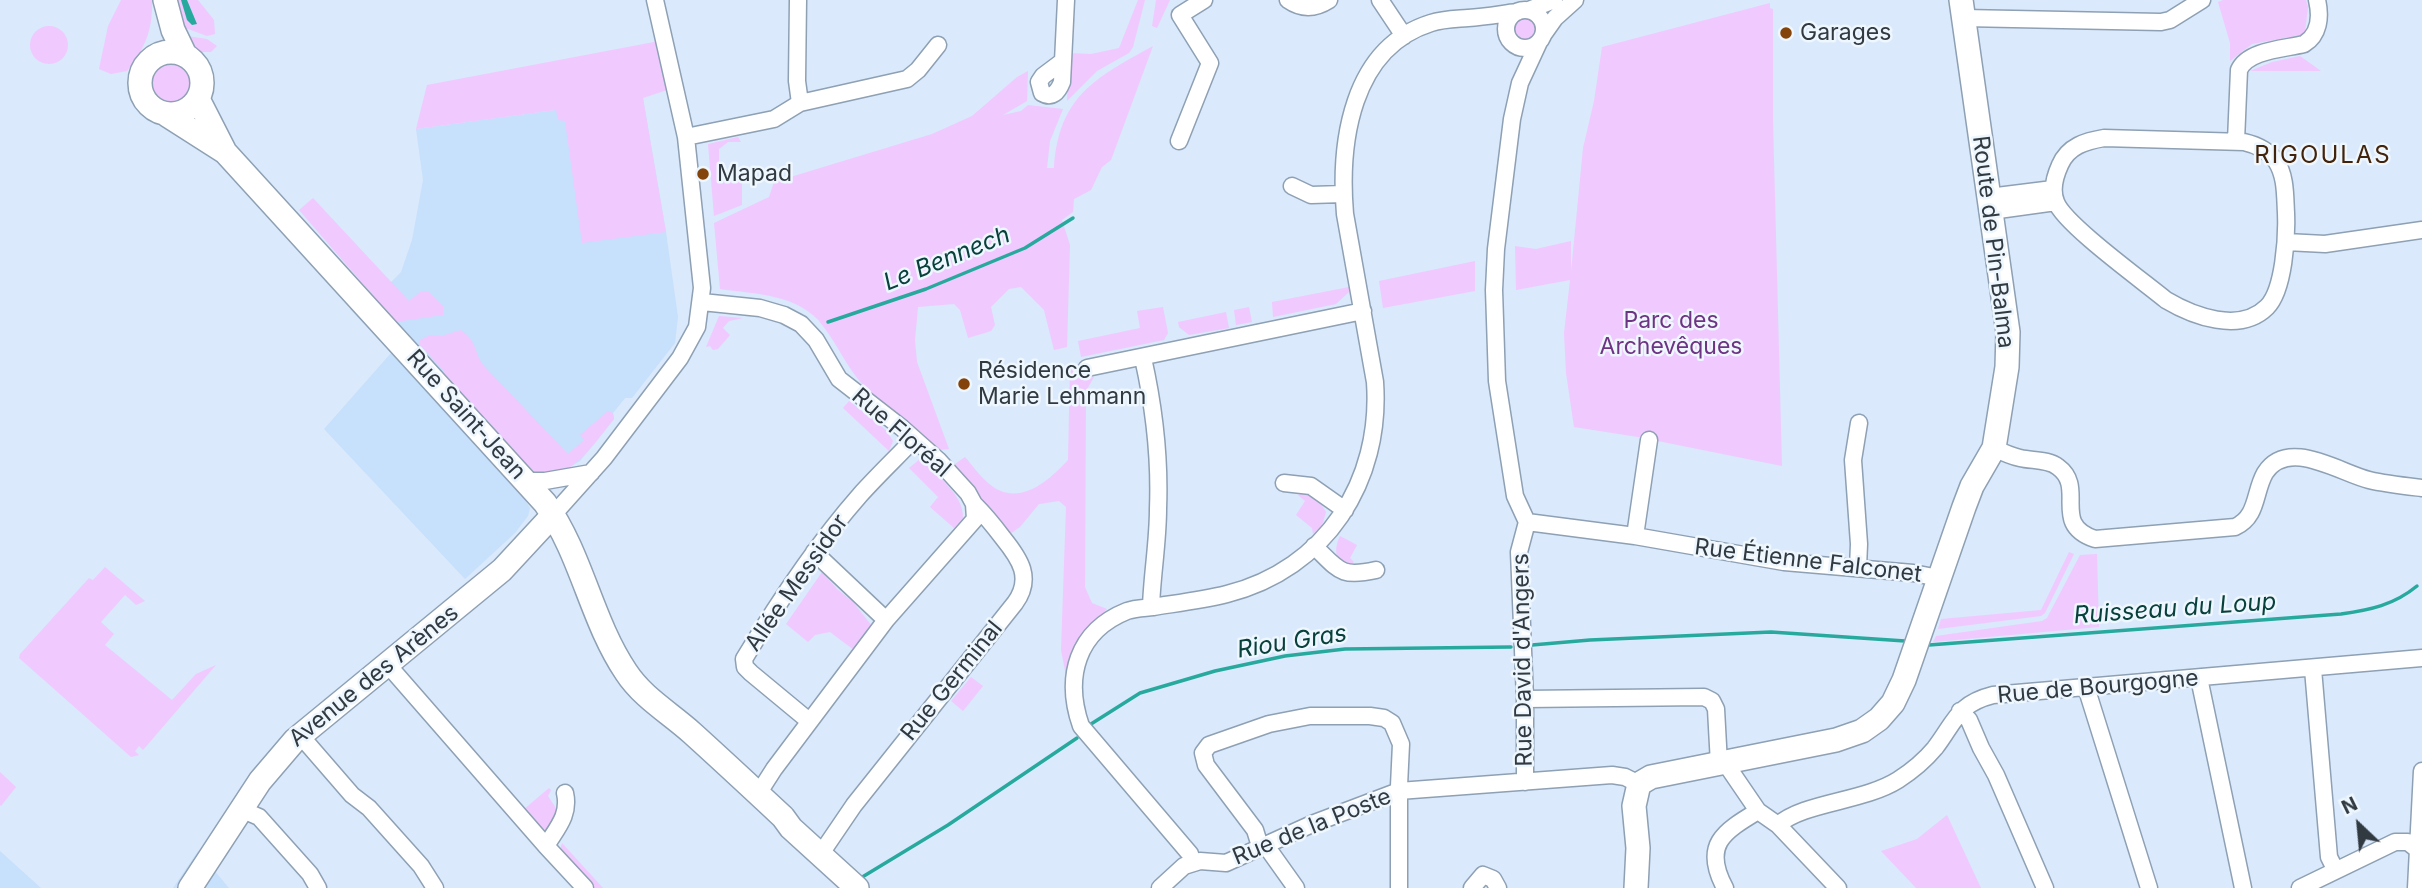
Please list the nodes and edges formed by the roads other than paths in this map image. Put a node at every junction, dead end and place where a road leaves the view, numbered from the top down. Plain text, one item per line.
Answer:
1 (655, 0) edge
2 (798, 0) edge
3 (1066, 0) edge
4 (1204, 0) edge
5 (1288, 0) edge
6 (1329, 0) edge
7 (1380, 0) edge
8 (1553, 0) edge
9 (1575, 0) edge
10 (2202, 0) edge
11 (2316, 0) edge
12 (165, 2) edge
13 (1962, 9) edge
14 (1523, 11) junction
15 (1471, 18) junction
16 (1404, 36) junction
17 (1541, 38) junction
18 (1510, 39) junction
19 (938, 45) dead end
20 (185, 55) junction
21 (152, 58) junction
22 (1063, 61) dead end
23 (1520, 83) junction
24 (198, 99) junction
25 (800, 103) junction
26 (167, 114) junction
27 (686, 137) junction
28 (1179, 141) dead end
29 (2236, 141) junction
30 (225, 152) junction
31 (1292, 186) dead end
32 (1343, 194) junction
33 (2055, 196) junction
34 (1990, 204) junction
35 (2422, 230) edge
36 (2286, 242) junction
37 (702, 302) junction
38 (1363, 311) junction
39 (1143, 358) junction
40 (1087, 368) dead end
41 (1859, 423) dead end
42 (913, 440) junction
43 (1649, 440) dead end
44 (1994, 448) junction
45 (592, 473) junction
46 (2422, 477) edge
47 (526, 481) junction
48 (1284, 482) dead end
49 (2399, 484) junction
50 (2422, 488) edge
51 (974, 504) junction
52 (1345, 510) junction
53 (553, 515) junction
54 (1527, 522) junction
55 (1635, 536) junction
56 (1314, 546) junction
57 (814, 552) junction
58 (1858, 568) junction
59 (1376, 570) dead end
60 (1939, 578) junction
61 (1151, 607) junction
62 (886, 620) junction
63 (2422, 658) edge
64 (388, 665) junction
65 (2314, 669) junction
66 (2199, 678) junction
67 (2086, 687) junction
68 (1525, 699) junction
69 (1960, 711) junction
70 (809, 722) junction
71 (300, 735) junction
72 (1730, 761) junction
73 (2422, 771) edge
74 (1525, 782) junction
75 (1639, 784) junction
76 (761, 789) junction
77 (1398, 791) junction
78 (565, 793) dead end
79 (243, 806) junction
80 (1758, 811) junction
81 (1778, 825) junction
82 (546, 846) junction
83 (1265, 847) junction
84 (2418, 850) junction
85 (820, 855) junction
86 (1192, 862) junction
87 (2335, 870) junction
88 (853, 884) edge
89 (190, 888) edge
90 (318, 888) edge
91 (435, 888) edge
92 (585, 888) edge
93 (1160, 888) edge
94 (1296, 888) edge
95 (1399, 888) edge
96 (1472, 888) edge
97 (1498, 888) edge
98 (1636, 888) edge
99 (1725, 888) edge
100 (1838, 888) edge
101 (2045, 888) edge
102 (2150, 888) edge
103 (2243, 888) edge
104 (2300, 888) edge
105 (2416, 888) edge

1 - 27 street
2 - 25 street
3 - 22 street
4 - 28 street
5 - 6 street
7 - 16 street
8 - 14 street
9 - 17 street, Rue David d'Angers
10 - 13 street
11 - 29 street
12 - 20 street
12 - 21 street
13 - 34 street, Route de Pin-Balma
14 - 15 street
14 - 17 street
14 - 18 street
15 - 16 street
15 - 18 street
16 - 32 street
17 - 18 street
17 - 23 street, Rue David d'Angers
18 - 23 street, Rue David d'Angers
19 - 25 street
20 - 21 street
20 - 24 street
21 - 26 street
23 - 54 street, Rue David d'Angers
24 - 26 street
24 - 30 street, Rue Saint-Jean
25 - 27 street
26 - 30 street, Rue Saint-Jean
27 - 37 street
29 - 33 street
29 - 36 street
30 - 47 street, Rue Saint-Jean
31 - 32 street
32 - 38 street
33 - 34 street
33 - 36 street
34 - 44 street, Route de Pin-Balma
35 - 36 street
37 - 42 street, Rue Floréal
37 - 45 street
38 - 39 street
38 - 52 street
39 - 40 street
39 - 61 street
41 - 58 street
42 - 51 street, Rue Floréal
42 - 57 street, Allée Messidor
43 - 55 street
44 - 49 street
44 - 60 street, Route de Pin-Balma
45 - 47 street
45 - 53 street
46 - 49 street
47 - 53 street, Rue Saint-Jean
48 - 52 street
49 - 50 street
51 - 62 street
51 - 85 street, Rue Germinal
52 - 56 street
53 - 64 street, Avenue des Arènes
53 - 76 street, Rue Saint-Jean
54 - 55 street, Rue Étienne Falconet
54 - 68 street, Rue David d'Angers
55 - 58 street, Rue Étienne Falconet
56 - 59 street
56 - 61 street
57 - 62 street
57 - 70 street, Allée Messidor
58 - 60 street, Rue Étienne Falconet
60 - 72 street, Route de Pin-Balma
61 - 86 street
62 - 70 street
63 - 65 street, Rue de Bourgogne
64 - 71 street, Avenue des Arènes
64 - 82 street
65 - 66 street, Rue de Bourgogne
65 - 87 street
66 - 67 street, Rue de Bourgogne
66 - 103 street
67 - 69 street, Rue de Bourgogne
67 - 102 street
68 - 72 street
68 - 74 street, Rue David d'Angers
69 - 81 street, Rue de Bourgogne
69 - 101 street
70 - 76 street
71 - 79 street, Avenue des Arènes
71 - 91 street
72 - 75 street, Route de Pin-Balma
72 - 80 street
73 - 84 street
74 - 75 street, Rue de la Poste
74 - 77 street, Rue de la Poste
75 - 98 street
76 - 85 street, Rue Saint-Jean
77 - 83 street, Rue de la Poste
77 - 83 street
77 - 95 street
78 - 82 street
79 - 89 street, Avenue des Arènes
79 - 90 street
80 - 81 street
80 - 99 street
81 - 100 street
82 - 92 street
83 - 86 street, Rue de la Poste
83 - 94 street
84 - 87 street
84 - 105 street
85 - 88 street, Rue Saint-Jean
86 - 93 street
87 - 104 street
96 - 97 street

